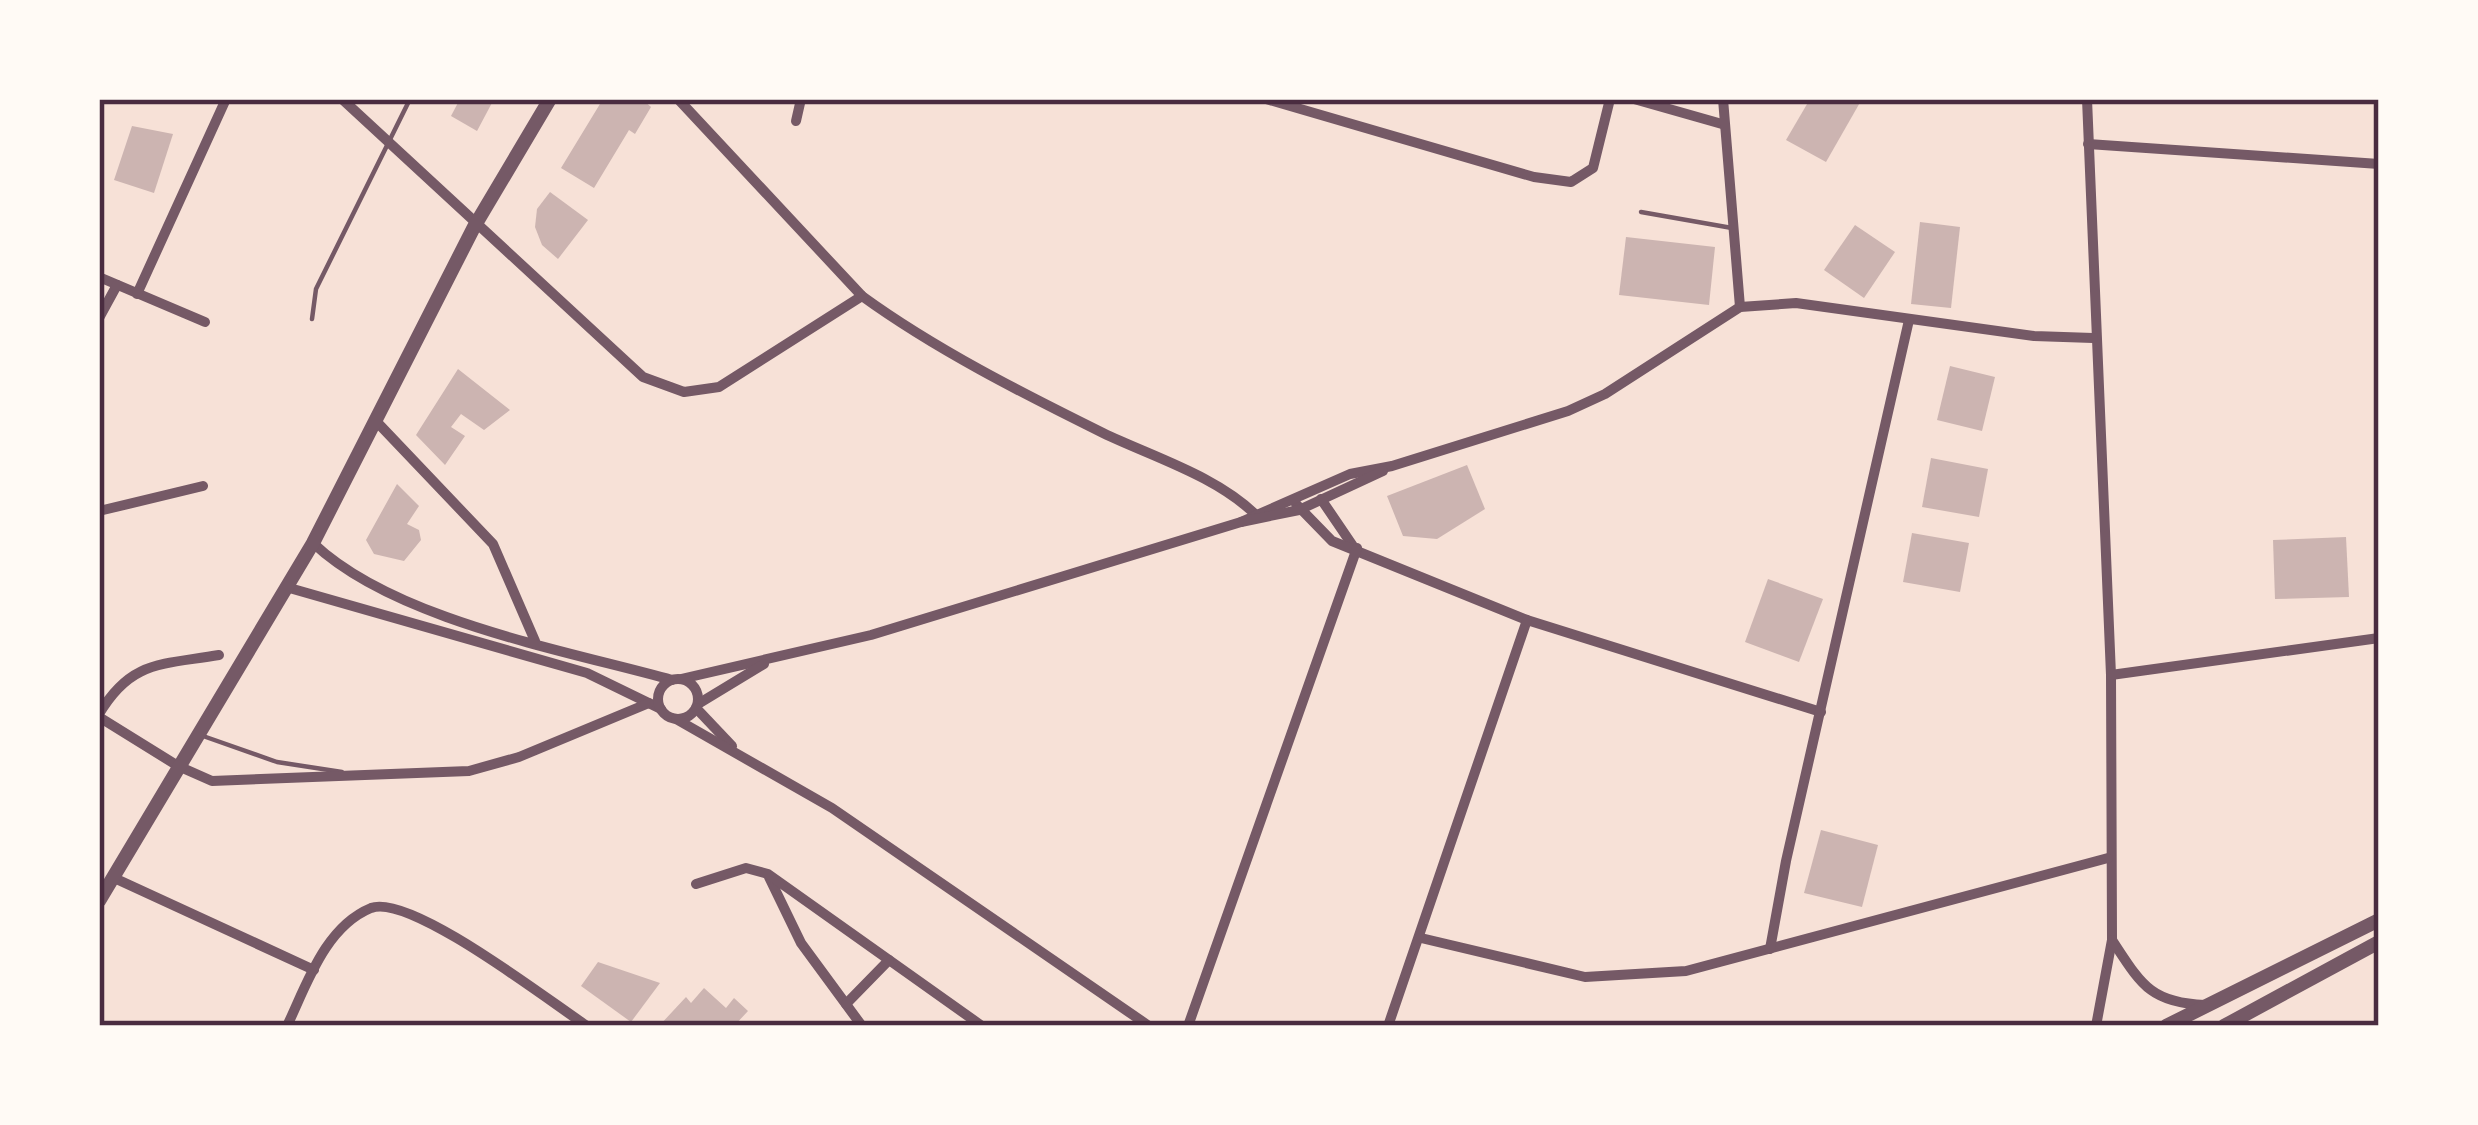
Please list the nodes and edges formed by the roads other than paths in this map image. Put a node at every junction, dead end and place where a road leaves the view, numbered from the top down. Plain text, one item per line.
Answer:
1 (226, 99) edge
2 (342, 99) edge
3 (410, 99) edge
4 (550, 99) edge
5 (678, 99) edge
6 (801, 99) edge
7 (1266, 99) edge
8 (1610, 99) edge
9 (1634, 99) edge
10 (1723, 99) edge
11 (2087, 99) edge
12 (796, 121) dead end
13 (1722, 124) junction
14 (387, 141) junction
15 (2088, 144) junction
16 (2379, 164) edge
17 (1641, 212) dead end
18 (474, 226) junction
19 (1732, 228) junction
20 (99, 277) edge
21 (117, 284) junction
22 (137, 294) junction
23 (862, 296) junction
24 (1740, 308) junction
25 (99, 318) edge
26 (312, 319) dead end
27 (1909, 320) junction
28 (205, 322) dead end
29 (2092, 338) junction
30 (376, 420) junction
31 (1392, 466) junction
32 (203, 486) dead end
33 (1313, 487) junction
34 (1291, 497) junction
35 (1322, 501) junction
36 (1299, 510) junction
37 (99, 511) edge
38 (1257, 516) junction
39 (313, 544) junction
40 (1355, 547) junction
41 (286, 586) junction
42 (1527, 620) junction
43 (2379, 638) edge
44 (535, 641) junction
45 (219, 655) dead end
46 (771, 659) junction
47 (2111, 675) junction
48 (676, 680) junction
49 (655, 706) junction
50 (697, 706) junction
51 (1821, 712) junction
52 (99, 716) edge
53 (676, 719) junction
54 (198, 734) junction
55 (738, 752) junction
56 (178, 766) junction
57 (354, 774) junction
58 (2108, 858) junction
59 (768, 874) junction
60 (112, 877) junction
61 (696, 884) dead end
62 (99, 901) edge
63 (2379, 920) edge
64 (1421, 938) junction
65 (2112, 940) junction
66 (2379, 942) edge
67 (1771, 949) junction
68 (889, 960) junction
69 (314, 970) junction
70 (846, 1004) junction
71 (2206, 1005) junction
72 (287, 1026) edge
73 (586, 1026) edge
74 (862, 1026) edge
75 (982, 1026) edge
76 (1149, 1026) edge
77 (1188, 1026) edge
78 (1388, 1026) edge
79 (2096, 1026) edge
80 (2166, 1026) edge
81 (2224, 1026) edge

1 - 22 street
2 - 14 street
3 - 14 lane
4 - 18 street
5 - 23 street
6 - 12 street
7 - 8 street
9 - 13 street
10 - 13 street
11 - 15 street
13 - 19 street
14 - 18 street
14 - 26 lane
15 - 16 street
15 - 29 street
17 - 19 lane
18 - 23 street
18 - 30 street
19 - 24 street
20 - 21 street
21 - 22 street
21 - 25 street
22 - 28 street
23 - 38 street
24 - 27 street
24 - 31 street
27 - 29 street
27 - 51 street
29 - 47 street
30 - 39 street
30 - 44 street
31 - 33 street
31 - 35 street
32 - 37 street
33 - 34 street
33 - 35 street
34 - 36 street
34 - 38 street
35 - 36 street
35 - 40 street
36 - 38 street
36 - 40 street
38 - 46 street
39 - 41 street
39 - 44 street
40 - 42 street
40 - 77 street
41 - 49 street
41 - 54 street
42 - 51 street
42 - 64 street
43 - 47 street
44 - 48 street
45 - 52 street
46 - 48 street
46 - 50 street
47 - 58 street
48 - 49 street
48 - 50 street
49 - 53 street
49 - 57 street
50 - 53 street
50 - 55 street
51 - 67 street
52 - 56 street
53 - 55 street
54 - 56 street
54 - 57 lane
55 - 76 street
56 - 57 street
56 - 60 street
58 - 65 street
58 - 67 street
59 - 61 street
59 - 68 street
59 - 70 street
60 - 62 street
60 - 69 street
63 - 71 street
64 - 67 street
64 - 78 street
65 - 71 street
65 - 79 street
66 - 81 street
68 - 70 street
68 - 75 street
69 - 72 street
69 - 73 street
70 - 74 street
71 - 80 street

